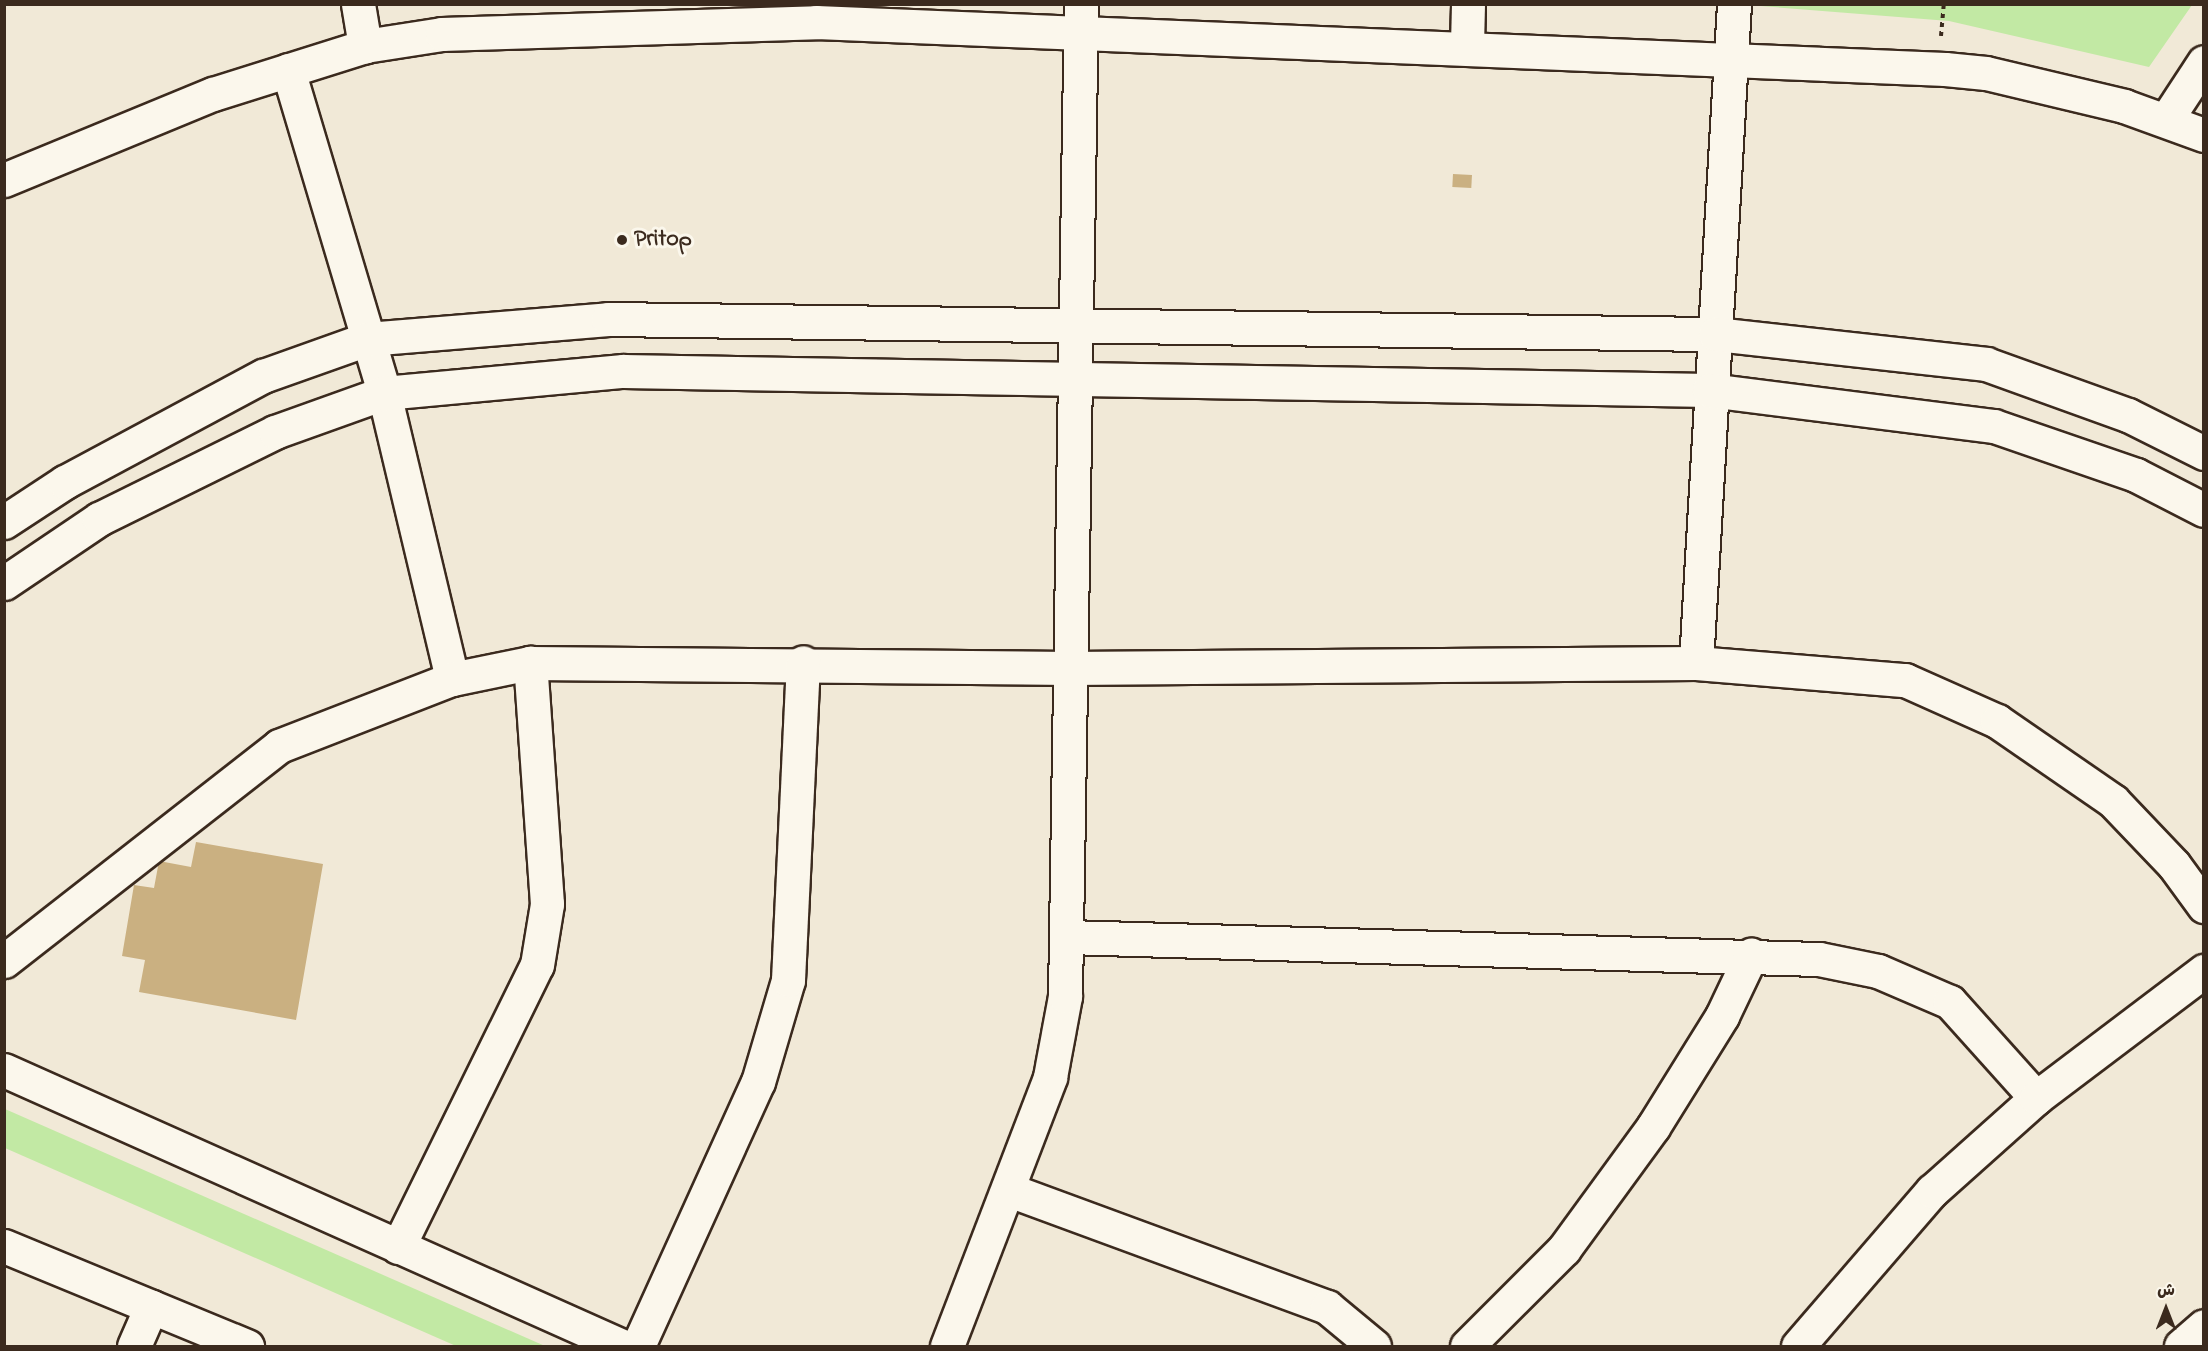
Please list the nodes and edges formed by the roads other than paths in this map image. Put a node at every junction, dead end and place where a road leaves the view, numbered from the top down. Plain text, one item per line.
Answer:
1 (358, 4) edge
2 (1468, 4) edge
3 (1734, 4) edge
4 (815, 13) edge
5 (538, 18) edge
6 (1081, 18) edge
7 (1467, 45) junction
8 (365, 46) junction
9 (1732, 57) junction
10 (2204, 62) edge
11 (288, 70) junction
12 (2166, 120) junction
13 (2204, 135) edge
14 (4, 180) edge
15 (1076, 325) junction
16 (1715, 334) junction
17 (367, 339) junction
18 (1074, 377) junction
19 (1709, 390) junction
20 (384, 393) junction
21 (2204, 453) edge
22 (2204, 510) edge
23 (4, 522) edge
24 (4, 583) edge
25 (803, 662) junction
26 (530, 663) junction
27 (1696, 663) junction
28 (1069, 668) junction
29 (452, 679) junction
30 (2204, 906) edge
31 (1067, 936) junction
32 (1751, 955) junction
33 (4, 961) edge
34 (2204, 971) edge
35 (4, 1070) edge
36 (2036, 1098) junction
37 (1009, 1190) junction
38 (4, 1246) edge
39 (398, 1247) junction
40 (151, 1307) junction
41 (2204, 1326) edge
42 (134, 1347) edge
43 (247, 1347) edge
44 (621, 1347) edge
45 (638, 1347) edge
46 (947, 1347) edge
47 (1374, 1347) edge
48 (1467, 1347) edge
49 (1798, 1347) edge
50 (2181, 1347) edge

1 - 8 street
2 - 7 street
3 - 9 street
4 - 5 street
4 - 6 street
5 - 8 street
6 - 7 street
6 - 15 street
7 - 9 street
8 - 11 street
9 - 12 street
9 - 16 street
10 - 12 street
11 - 14 street
11 - 17 street
12 - 13 street
15 - 16 street
15 - 17 street
15 - 18 street
16 - 19 street
16 - 21 street
17 - 20 street
17 - 23 street
18 - 19 street
18 - 20 street
18 - 28 street
19 - 22 street
19 - 27 street
20 - 24 street
20 - 29 street
25 - 26 street
25 - 28 street
25 - 45 street
26 - 29 street
26 - 39 street
27 - 28 street
27 - 30 street
28 - 31 street
29 - 33 street
31 - 32 street
31 - 37 street
32 - 36 street
32 - 48 street
34 - 36 street
35 - 39 street
36 - 49 street
37 - 46 street
37 - 47 street
38 - 40 street
39 - 44 street
40 - 42 street
40 - 43 street
41 - 50 street

